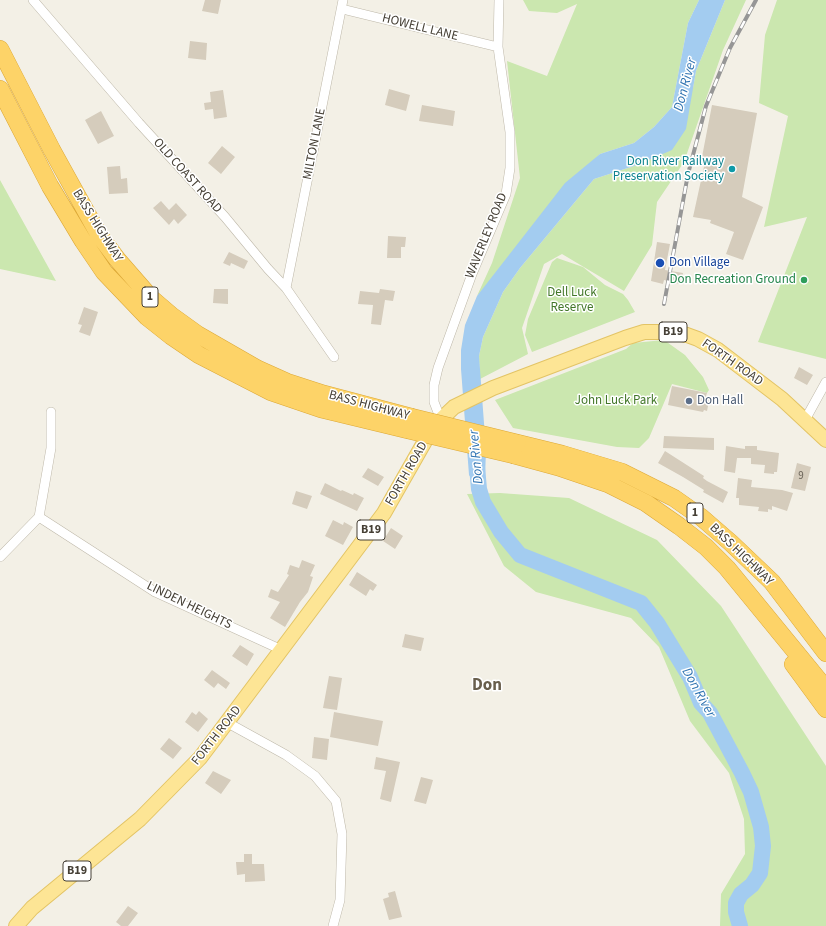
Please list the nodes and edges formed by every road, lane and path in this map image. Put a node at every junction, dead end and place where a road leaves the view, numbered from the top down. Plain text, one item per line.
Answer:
1 (33, 0) edge
2 (499, 0) edge
3 (343, 4) edge
4 (498, 47) junction
5 (0, 49) edge
6 (0, 89) edge
7 (286, 288) junction
8 (334, 357) dead end
9 (826, 382) edge
10 (51, 412) dead end
11 (443, 418) junction
12 (805, 420) junction
13 (409, 423) junction
14 (826, 440) edge
15 (515, 449) junction
16 (39, 517) junction
17 (0, 557) edge
18 (737, 581) junction
19 (282, 650) junction
20 (826, 653) edge
21 (826, 689) edge
22 (826, 709) edge
23 (228, 723) junction
24 (16, 926) edge
25 (333, 926) edge

1 - 7 street, OLD COAST ROAD
2 - 4 street, WAVERLEY ROAD
3 - 4 street, HOWELL LANE
3 - 7 street, MILTON LANE
4 - 11 street, WAVERLEY ROAD
5 - 13 highway, BASS HIGHWAY / 1
6 - 13 highway, BASS HIGHWAY / 1
7 - 8 street, OLD COAST ROAD
9 - 12 street
10 - 16 street
11 - 12 main road, FORTH ROAD / B19
11 - 19 main road, FORTH ROAD / B19
12 - 14 main road, FORTH ROAD / B19
13 - 15 highway, BASS HIGHWAY / 1, bridge
15 - 18 highway, BASS HIGHWAY / 1
15 - 20 highway, BASS HIGHWAY / 1
16 - 17 street
16 - 19 street, LINDEN HEIGHTS
18 - 21 highway, BASS HIGHWAY / 1
18 - 22 highway
19 - 23 main road, FORTH ROAD / B19
23 - 24 main road, FORTH ROAD / B19
23 - 25 street

